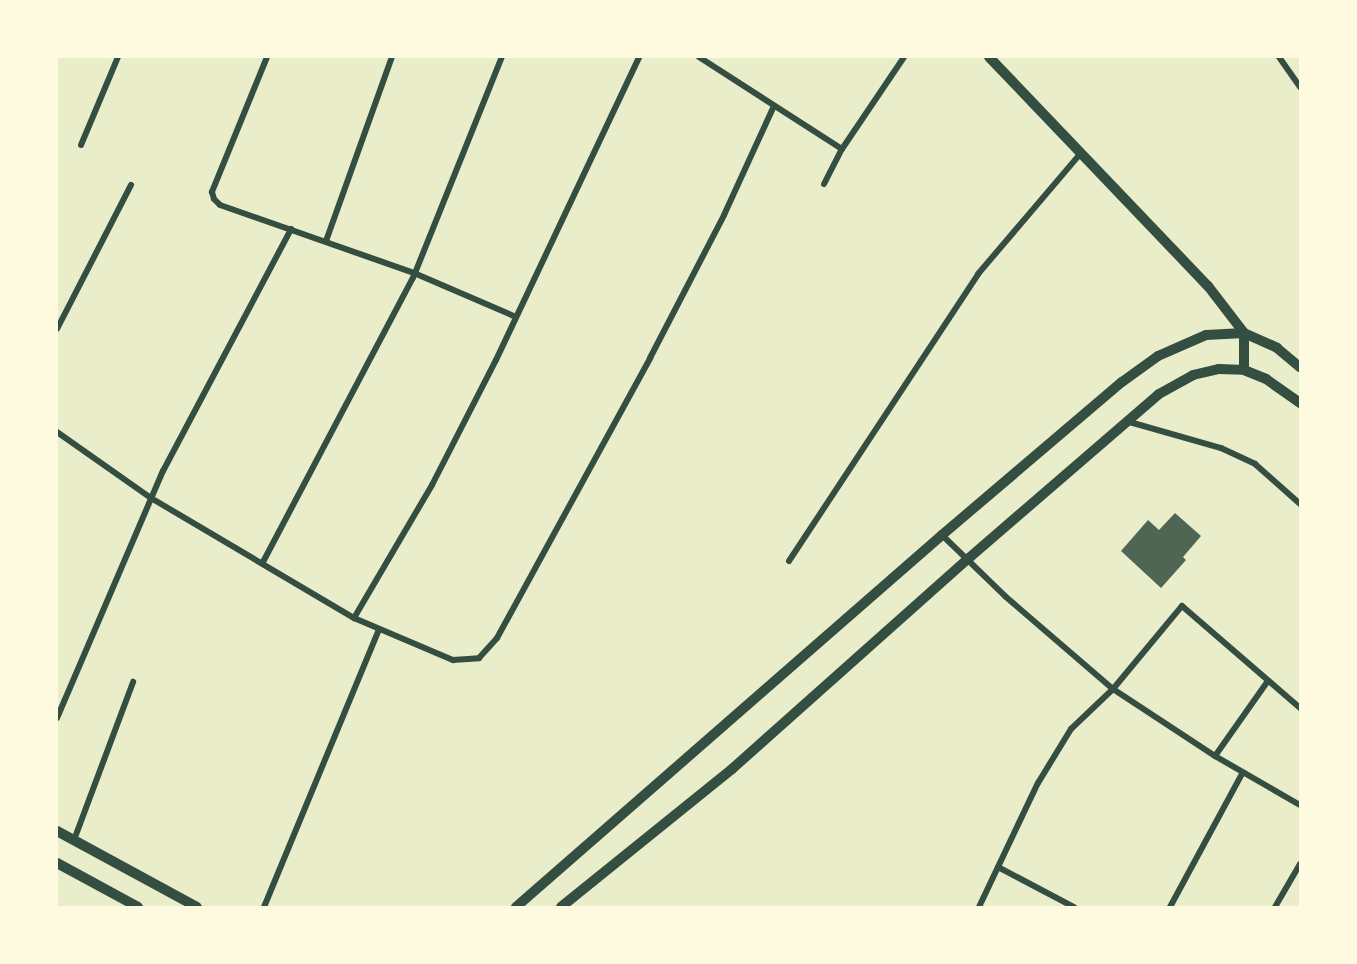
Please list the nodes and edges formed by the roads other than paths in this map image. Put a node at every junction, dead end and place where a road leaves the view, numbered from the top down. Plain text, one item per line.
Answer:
1 (118, 57) edge
2 (267, 57) edge
3 (392, 57) edge
4 (502, 57) edge
5 (639, 57) edge
6 (699, 57) edge
7 (904, 57) edge
8 (989, 57) edge
9 (1279, 57) edge
10 (1300, 87) edge
11 (774, 106) junction
12 (81, 145) dead end
13 (842, 150) junction
14 (1082, 152) junction
15 (824, 184) dead end
16 (131, 185) dead end
17 (291, 229) junction
18 (326, 241) junction
19 (414, 273) junction
20 (516, 316) junction
21 (57, 329) edge
22 (1244, 333) junction
23 (1300, 367) edge
24 (1244, 370) junction
25 (1300, 403) edge
26 (1126, 421) junction
27 (57, 432) edge
28 (152, 498) junction
29 (1300, 504) edge
30 (942, 535) junction
31 (969, 558) junction
32 (789, 561) dead end
33 (263, 562) junction
34 (354, 618) junction
35 (379, 630) junction
36 (1268, 681) junction
37 (134, 682) dead end
38 (1113, 689) junction
39 (1300, 708) edge
40 (57, 718) edge
41 (1215, 756) junction
42 (1243, 772) junction
43 (1300, 805) edge
44 (57, 831) edge
45 (75, 840) junction
46 (57, 863) edge
47 (1300, 864) edge
48 (998, 867) junction
49 (138, 907) edge
50 (197, 907) edge
51 (264, 907) edge
52 (516, 907) edge
53 (561, 907) edge
54 (979, 907) edge
55 (1074, 907) edge
56 (1170, 907) edge
57 (1275, 907) edge

1 - 12 street
2 - 17 street
3 - 18 street
4 - 19 street
5 - 20 street
6 - 11 street
7 - 13 street
8 - 14 street
9 - 10 street
11 - 13 street
11 - 35 street
13 - 15 street
14 - 22 street
14 - 32 street
16 - 21 street
17 - 18 street
17 - 28 street
18 - 19 street
19 - 20 street
19 - 33 street
20 - 34 street
22 - 23 street
22 - 24 street
22 - 30 street
24 - 25 street
24 - 26 street
26 - 29 street
26 - 31 street
27 - 28 street
28 - 33 street
28 - 40 street
30 - 31 street
30 - 52 street
31 - 38 street
31 - 53 street
33 - 34 street
34 - 35 street
35 - 51 street
36 - 38 street
36 - 39 street
36 - 41 street
37 - 45 street
38 - 41 street
38 - 48 street
41 - 42 street
42 - 43 street
42 - 56 street
44 - 45 street
45 - 50 street
46 - 49 street
47 - 57 street
48 - 54 street
48 - 55 street

